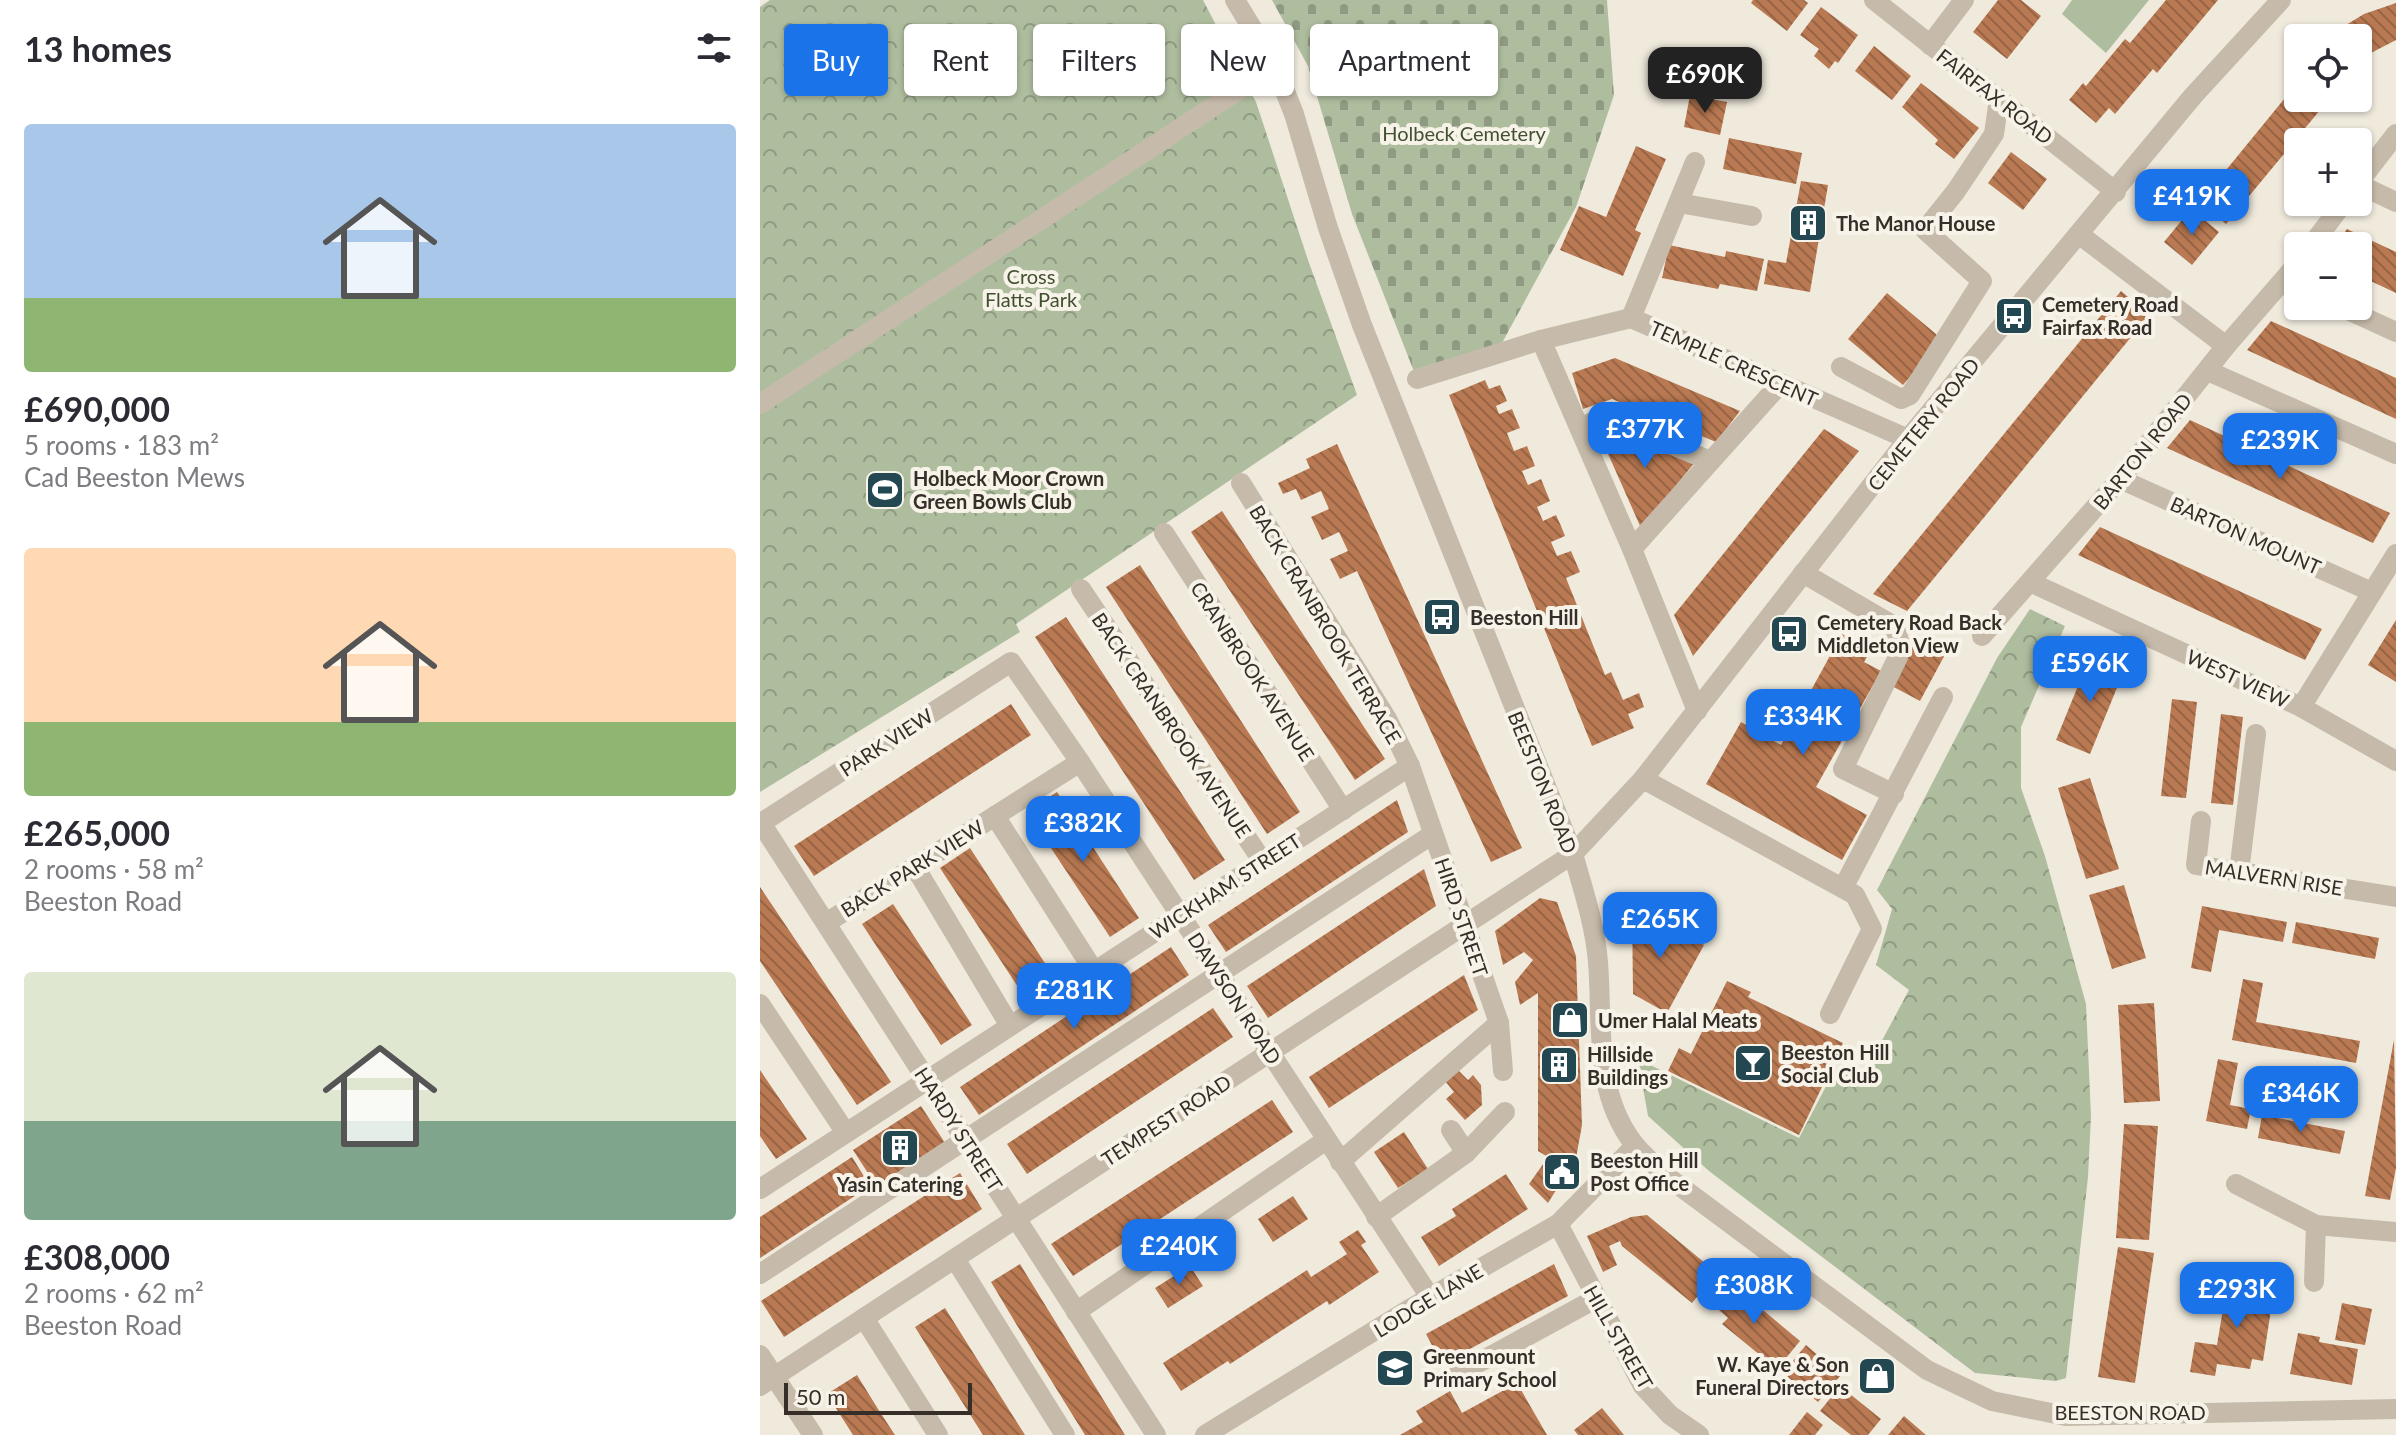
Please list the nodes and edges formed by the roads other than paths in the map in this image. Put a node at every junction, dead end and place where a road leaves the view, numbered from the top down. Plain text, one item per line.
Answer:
1 (1235, 0) edge
2 (1874, 0) edge
3 (1964, 0) edge
4 (2281, 0) edge
5 (1250, 24) edge
6 (1930, 45) junction
7 (1229, 96) edge
8 (1287, 96) edge
9 (1999, 99) junction
10 (2396, 134) edge
11 (1695, 162) dead end
12 (2372, 166) edge
13 (2372, 191) edge
14 (2116, 192) junction
15 (2396, 202) edge
16 (1679, 203) junction
17 (1752, 216) dead end
18 (2080, 235) junction
19 (2284, 291) edge
20 (1631, 318) junction
21 (2370, 320) edge
22 (2396, 332) edge
23 (1541, 340) junction
24 (2226, 346) junction
25 (1841, 367) dead end
26 (2208, 371) junction
27 (1417, 379) dead end
28 (1780, 384) junction
29 (760, 404) edge
30 (1580, 428) junction
31 (1908, 439) junction
32 (2396, 454) edge
33 (1710, 461) junction
34 (2120, 479) junction
35 (1241, 483) dead end
36 (1164, 533) dead end
37 (1632, 549) junction
38 (2396, 554) edge
39 (1803, 573) junction
40 (2032, 583) junction
41 (1081, 589) dead end
42 (2372, 592) junction
43 (1982, 636) dead end
44 (1011, 662) joint
45 (1943, 697) dead end
46 (2301, 707) junction
47 (1697, 711) junction
48 (2256, 734) dead end
49 (2396, 761) edge
50 (1080, 762) junction
51 (1410, 766) junction
52 (1643, 779) junction
53 (1894, 794) junction
54 (1343, 810) junction
55 (995, 816) junction
56 (2201, 821) dead end
57 (761, 823) edge
58 (1433, 834) junction
59 (1573, 854) junction
60 (1263, 862) junction
61 (915, 867) junction
62 (2239, 872) junction
63 (1843, 888) junction
64 (2396, 897) edge
65 (1180, 915) junction
66 (826, 923) junction
67 (1464, 925) junction
68 (1094, 971) junction
69 (1219, 974) junction
70 (760, 1004) edge
71 (1830, 1014) dead end
72 (1499, 1023) junction
73 (1010, 1026) junction
74 (1271, 1052) junction
75 (1503, 1071) dead end
76 (927, 1080) junction
77 (1505, 1112) dead end
78 (1451, 1130) dead end
79 (846, 1133) junction
80 (966, 1140) junction
81 (1326, 1140) junction
82 (1635, 1146) junction
83 (1466, 1153) junction
84 (1340, 1162) junction
85 (2236, 1184) dead end
86 (760, 1189) edge
87 (1376, 1217) junction
88 (1016, 1219) junction
89 (1558, 1224) junction
90 (2316, 1225) junction
91 (2396, 1232) edge
92 (955, 1259) junction
93 (760, 1274) edge
94 (2314, 1282) dead end
95 (1430, 1297) junction
96 (1595, 1299) junction
97 (1076, 1312) junction
98 (864, 1318) junction
99 (760, 1355) edge
100 (1458, 1374) dead end
101 (767, 1382) edge
102 (2396, 1409) edge
103 (813, 1435) edge
104 (938, 1435) edge
105 (1065, 1435) edge
106 (1156, 1435) edge
107 (1205, 1435) edge
108 (1699, 1435) edge

1 - 5 street, BEESTON ROAD
2 - 6 street, FAIRFAX ROAD
3 - 6 street
4 - 14 street, CEMETERY ROAD
6 - 9 street, FAIRFAX ROAD
7 - 29 street
8 - 59 street, BEESTON ROAD
9 - 14 street, FAIRFAX ROAD
9 - 25 street
10 - 12 street
11 - 16 street
13 - 15 street
14 - 18 street, CEMETERY ROAD
16 - 17 street
16 - 20 street
18 - 24 street
18 - 31 street, CEMETERY ROAD
19 - 24 street, BARTON ROAD
20 - 23 street, TEMPLE CRESCENT
20 - 28 street, TEMPLE CRESCENT
21 - 22 street
23 - 27 street, TEMPLE CRESCENT
23 - 30 street
24 - 26 street, BARTON ROAD
26 - 32 street
26 - 34 street, BARTON ROAD
28 - 31 street, TEMPLE CRESCENT
28 - 33 street
30 - 33 street
30 - 37 street
31 - 39 street, CEMETERY ROAD
33 - 37 street
34 - 40 street, BARTON ROAD
34 - 42 street, BARTON MOUNT
35 - 51 street, BACK CRANBROOK TERRACE
36 - 54 street, CRANBROOK AVENUE
37 - 47 street
38 - 42 street
39 - 47 street, CEMETERY ROAD
39 - 53 street
40 - 43 street, BARTON ROAD
40 - 46 street, WEST VIEW
41 - 60 street, BACK CRANBROOK AVENUE
42 - 46 street
44 - 50 street, DAWSON ROAD
44 - 57 street, PARK VIEW
45 - 53 street
46 - 49 street, WEST VIEW
47 - 52 street, CEMETERY ROAD
48 - 62 street
50 - 55 street, BACK PARK VIEW
50 - 65 street, DAWSON ROAD
51 - 54 street, WICKHAM STREET
51 - 58 street, HIRD STREET
52 - 59 street, CEMETERY ROAD
52 - 63 street
53 - 63 street
54 - 60 street, WICKHAM STREET
55 - 61 street, BACK PARK VIEW
55 - 68 street
56 - 62 street, MALVERN RISE
57 - 66 street, HARDY STREET
58 - 67 street, HIRD STREET
58 - 69 street
59 - 67 street, TEMPEST ROAD
59 - 82 street, BEESTON ROAD
60 - 65 street, WICKHAM STREET
61 - 66 street, BACK PARK VIEW
61 - 73 street
62 - 64 street, MALVERN RISE
63 - 71 street
65 - 68 street, WICKHAM STREET
65 - 69 street, DAWSON ROAD
66 - 76 street, HARDY STREET
67 - 72 street, HIRD STREET
67 - 74 street, TEMPEST ROAD
68 - 73 street, WICKHAM STREET
69 - 74 street, DAWSON ROAD
69 - 80 street
70 - 79 street
72 - 75 street, HIRD STREET
72 - 84 street
73 - 76 street, WICKHAM STREET
74 - 81 street, DAWSON ROAD
74 - 88 street, TEMPEST ROAD
76 - 79 street, WICKHAM STREET
76 - 80 street, HARDY STREET
77 - 83 street
78 - 83 street
79 - 86 street, WICKHAM STREET
80 - 88 street, HARDY STREET
80 - 93 street
81 - 84 street, DAWSON ROAD
81 - 97 street
82 - 89 street, LODGE LANE
82 - 102 street, BEESTON ROAD
83 - 87 street
84 - 87 street, DAWSON ROAD
85 - 90 street
87 - 95 street, DAWSON ROAD
88 - 92 street, TEMPEST ROAD
88 - 97 street, HARDY STREET
89 - 95 street, LODGE LANE
89 - 96 street, HILL STREET
90 - 91 street
90 - 94 street
92 - 98 street, TEMPEST ROAD
92 - 105 street
95 - 107 street, LODGE LANE
96 - 100 street
96 - 108 street, HILL STREET
97 - 106 street, HARDY STREET
98 - 101 street, TEMPEST ROAD
98 - 104 street
99 - 101 street
101 - 103 street

